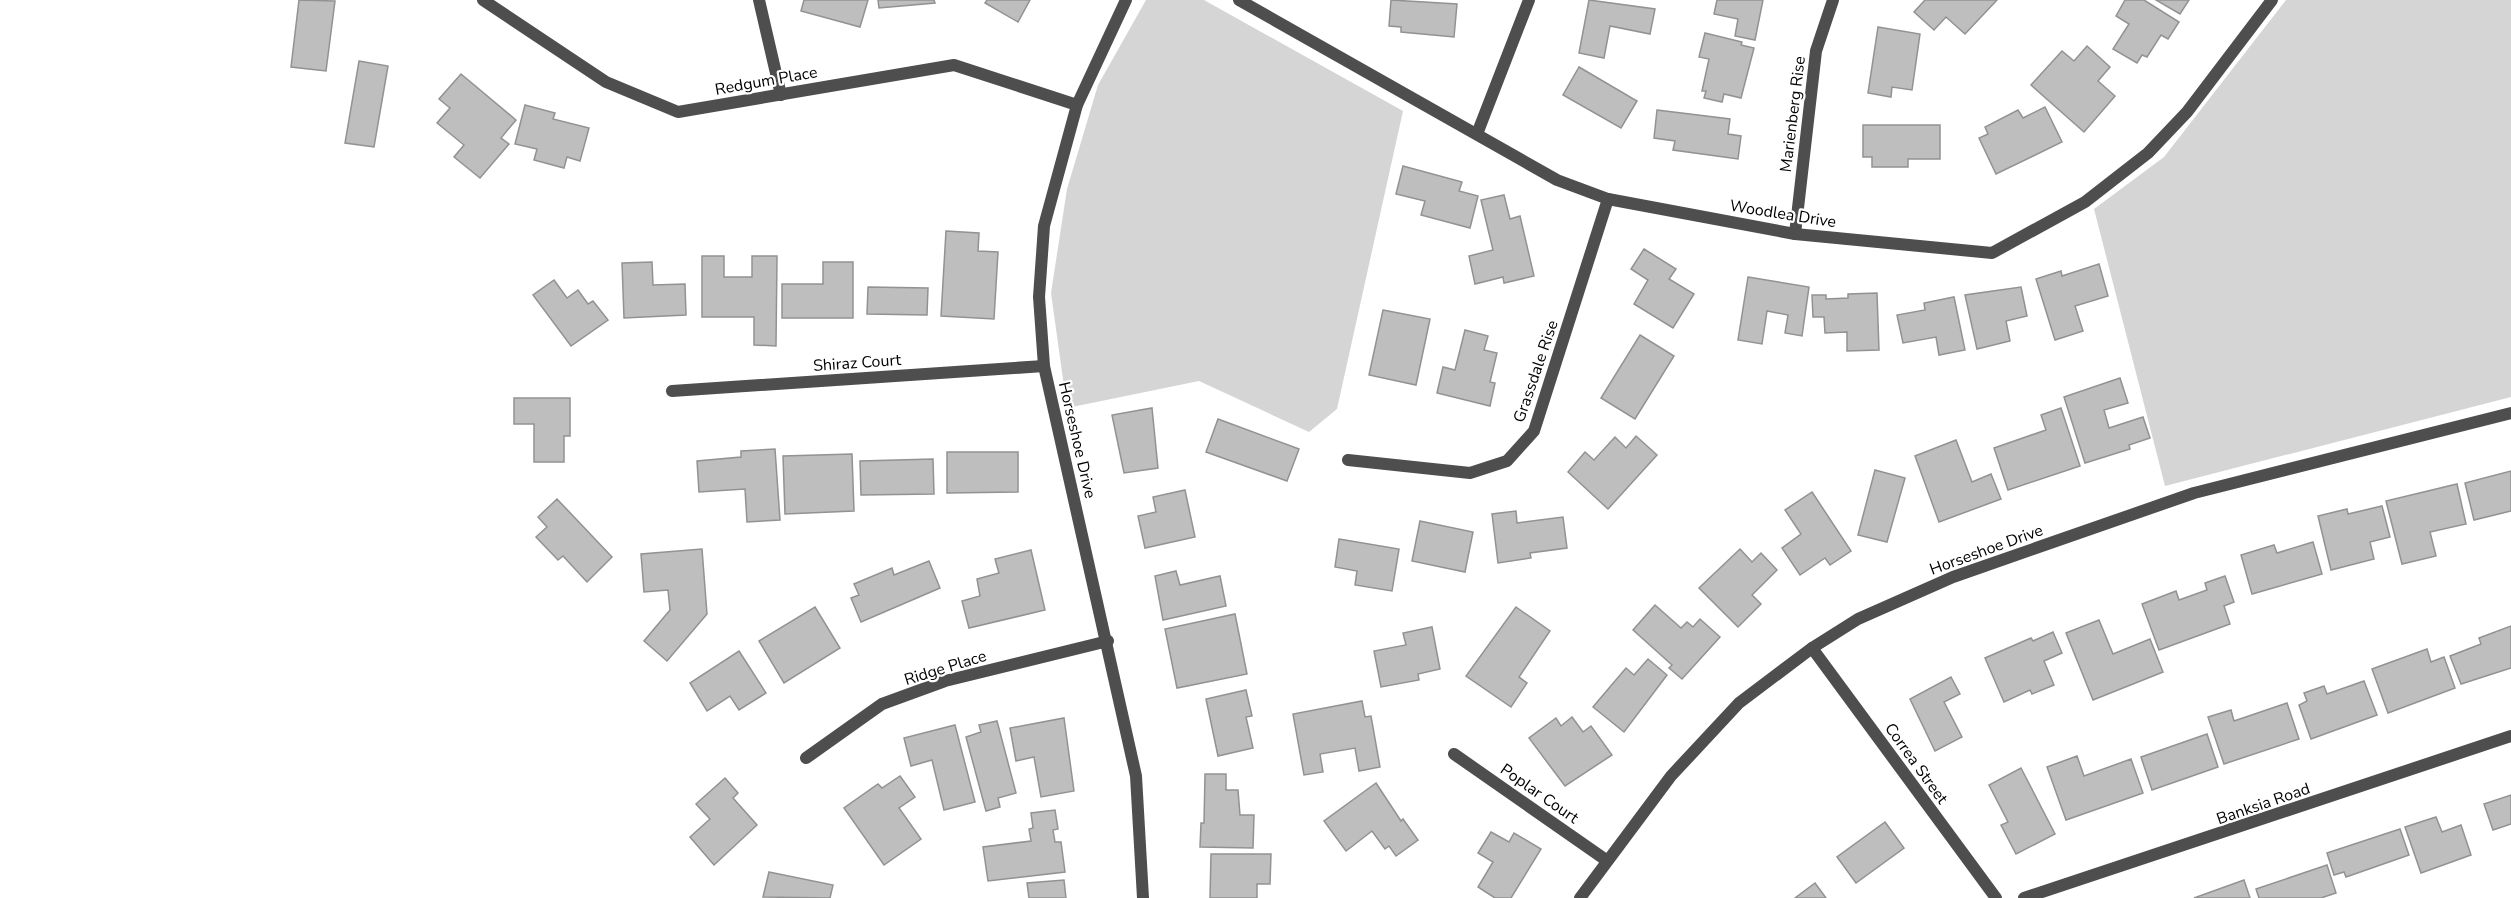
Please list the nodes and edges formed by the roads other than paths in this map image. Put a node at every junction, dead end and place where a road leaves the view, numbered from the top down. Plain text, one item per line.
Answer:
1 (483, 0) edge
2 (759, 0) edge
3 (1126, 0) edge
4 (1239, 0) edge
5 (1529, 0) edge
6 (1833, 0) edge
7 (2272, 0) edge
8 (781, 95) junction
9 (1077, 105) junction
10 (1477, 134) junction
11 (1608, 199) junction
12 (1795, 234) junction
13 (1044, 366) junction
14 (672, 391) dead end
15 (2511, 413) edge
16 (1348, 460) dead end
17 (1107, 641) junction
18 (1812, 648) junction
19 (2511, 736) edge
20 (1454, 754) dead end
21 (806, 758) dead end
22 (1606, 860) junction
23 (1143, 898) edge
24 (1580, 898) edge
25 (1996, 898) edge
26 (2024, 898) edge

1 - 8 street, Redgum Place
2 - 8 street
3 - 9 street, Horseshoe Drive
4 - 10 street, Woodlea Drive
5 - 10 street
6 - 12 street, Marienberg Rise
7 - 12 street, Woodlea Drive
8 - 9 street, Redgum Place
9 - 13 street, Horseshoe Drive
10 - 11 street, Woodlea Drive
11 - 12 street, Woodlea Drive
11 - 16 street, Grassdale Rise
13 - 14 street, Shiraz Court
13 - 17 street, Horseshoe Drive
15 - 18 street, Horseshoe Drive
17 - 21 street, Ridge Place
17 - 23 street, Horseshoe Drive
18 - 22 street, Horseshoe Drive
18 - 25 street, Correa Street
19 - 26 street, Banksia Road
20 - 22 street, Poplar Court
22 - 24 street, Horseshoe Drive

